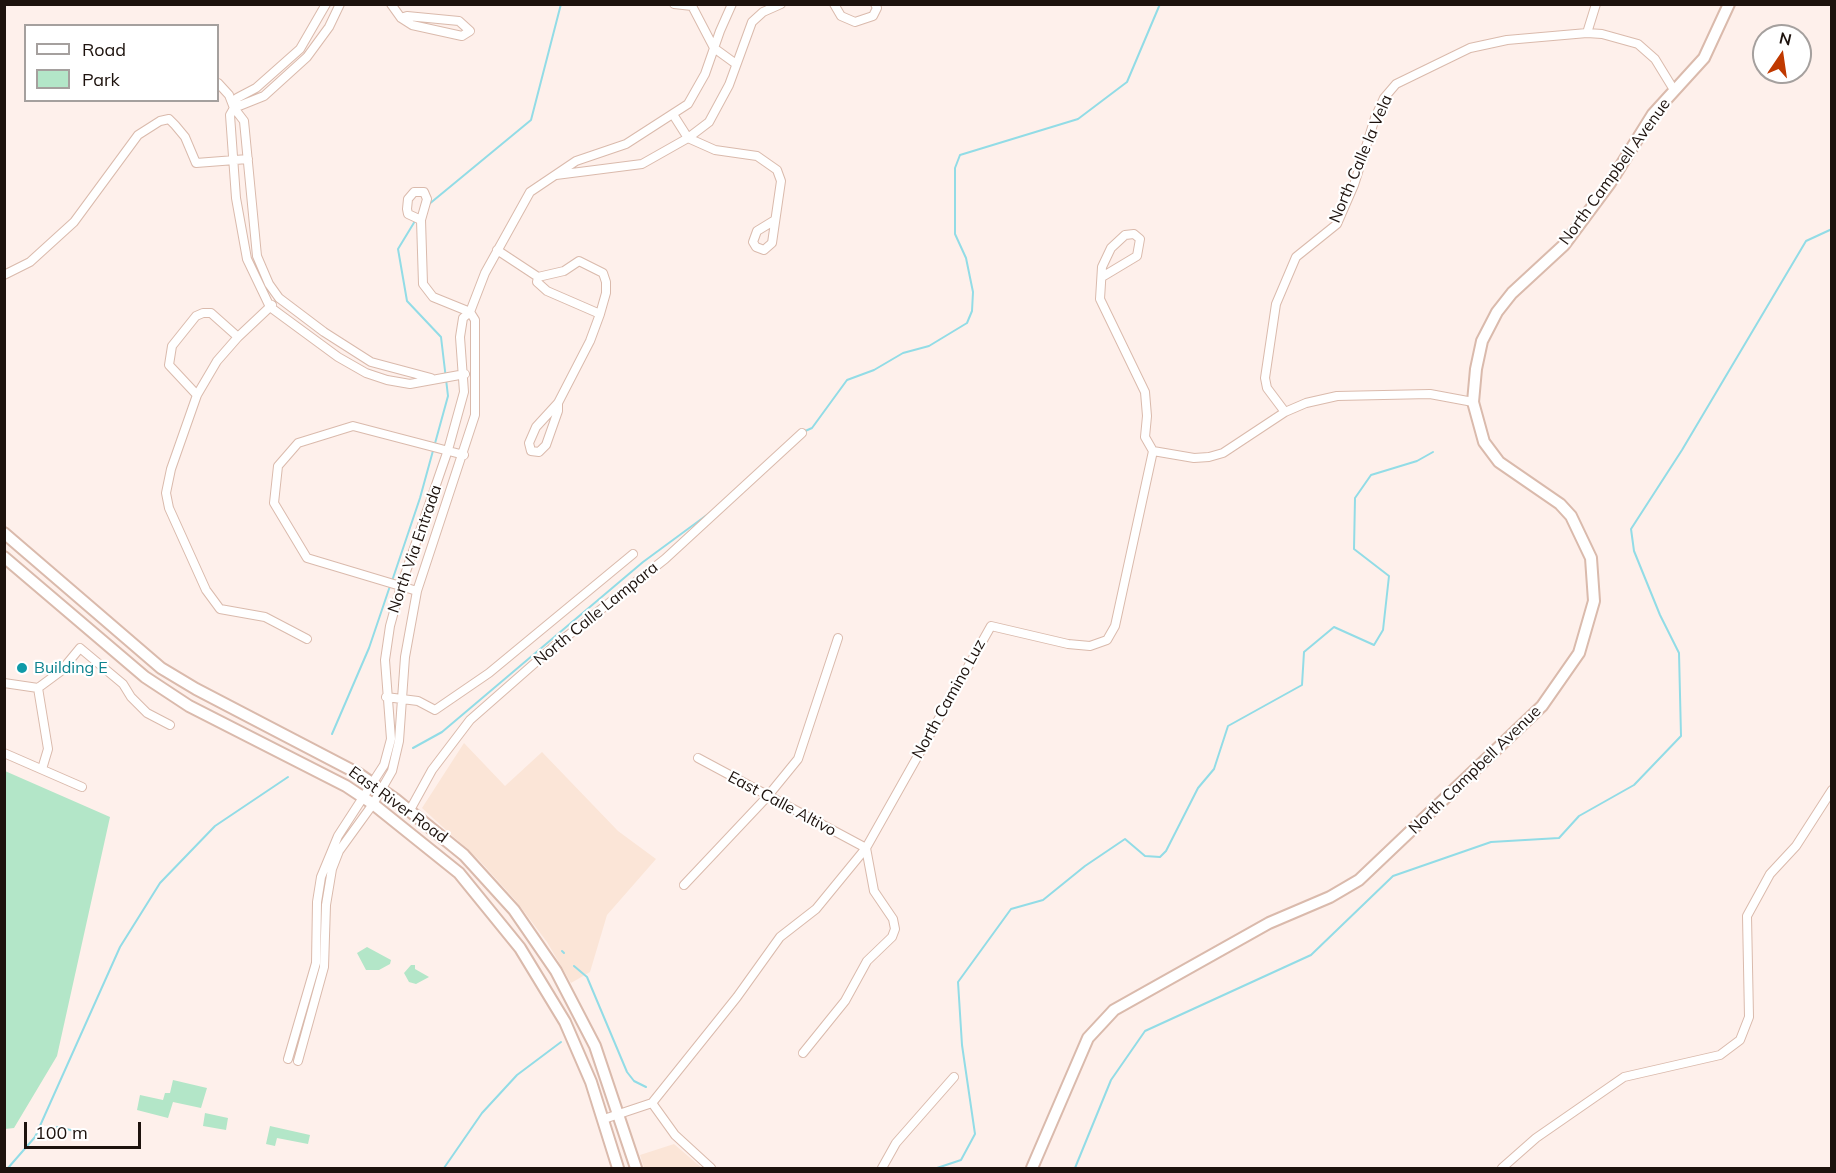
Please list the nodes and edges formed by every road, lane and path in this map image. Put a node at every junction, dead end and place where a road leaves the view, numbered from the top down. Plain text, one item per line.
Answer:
1 (326, 4) edge
2 (340, 4) edge
3 (391, 4) edge
4 (674, 4) edge
5 (732, 4) edge
6 (781, 4) edge
7 (834, 4) edge
8 (875, 4) edge
9 (1596, 4) edge
10 (1729, 4) edge
11 (692, 5) edge
12 (401, 18) junction
13 (1587, 33) junction
14 (714, 48) junction
15 (736, 64) junction
16 (219, 84) edge
17 (1674, 90) junction
18 (234, 108) junction
19 (674, 116) junction
20 (688, 138) junction
21 (248, 159) junction
22 (233, 160) junction
23 (551, 176) junction
24 (422, 220) dead end
25 (775, 220) dead end
26 (497, 250) junction
27 (4, 275) edge
28 (538, 277) junction
29 (1102, 277) junction
30 (279, 298) junction
31 (270, 307) junction
32 (470, 312) junction
33 (600, 314) junction
34 (238, 337) junction
35 (367, 359) junction
36 (361, 370) junction
37 (463, 374) junction
38 (473, 374) junction
39 (431, 378) junction
40 (197, 394) junction
41 (1473, 402) junction
42 (558, 403) junction
43 (1285, 412) junction
44 (802, 433) dead end
45 (448, 450) junction
46 (1153, 451) junction
47 (464, 455) junction
48 (4, 533) edge
49 (633, 554) dead end
50 (4, 556) edge
51 (400, 586) junction
52 (417, 591) junction
53 (838, 638) dead end
54 (307, 639) dead end
55 (4, 683) edge
56 (38, 688) junction
57 (386, 697) junction
58 (402, 698) junction
59 (170, 724) dead end
60 (4, 753) edge
61 (698, 758) dead end
62 (42, 769) junction
63 (378, 786) junction
64 (82, 787) dead end
65 (1832, 790) edge
66 (767, 797) junction
67 (368, 800) junction
68 (410, 810) junction
69 (866, 848) junction
70 (684, 885) dead end
71 (803, 1053) dead end
72 (288, 1059) dead end
73 (298, 1061) dead end
74 (954, 1077) dead end
75 (652, 1103) junction
76 (620, 1116) junction
77 (604, 1119) junction
78 (618, 1168) edge
79 (636, 1168) edge
80 (711, 1168) edge
81 (882, 1168) edge
82 (1032, 1168) edge
83 (1502, 1168) edge

1 - 18 street
2 - 18 street
3 - 12 street
4 - 11 street
5 - 14 street, North Via Entrada
6 - 15 street
7 - 8 street
9 - 13 street
10 - 17 main road, North Campbell Avenue
11 - 14 street
12 - 12 street
13 - 17 street, North Calle la Vela
13 - 43 street, North Calle la Vela
14 - 15 street
14 - 19 street, North Via Entrada
15 - 20 street
16 - 18 street
17 - 41 main road, North Campbell Avenue
18 - 21 street
18 - 22 street
19 - 20 street
19 - 23 street, North Via Entrada
20 - 23 street
20 - 25 street
21 - 22 street
21 - 30 street
22 - 27 street
22 - 31 street
23 - 26 street, North Via Entrada
24 - 32 street
26 - 28 street
26 - 32 street, North Via Entrada
28 - 33 street
28 - 33 street
29 - 29 street
29 - 46 street
30 - 31 street
30 - 35 street
31 - 34 street
31 - 36 street
32 - 37 street, North Via Entrada
32 - 38 street, North Via Entrada
33 - 42 street
34 - 40 street
34 - 40 street
35 - 36 street
35 - 39 street
36 - 39 street
37 - 38 street
37 - 39 street
37 - 45 street, North Via Entrada
38 - 47 street, North Via Entrada
40 - 54 street
41 - 43 street
41 - 82 main road, North Campbell Avenue
42 - 42 street
43 - 46 street
44 - 68 street, North Calle Lampara
45 - 47 street
45 - 51 street, North Via Entrada
45 - 51 street
46 - 69 street, North Camino Luz
47 - 52 street, North Via Entrada
48 - 63 main road, East River Road
49 - 58 street, North Calle Lampara
50 - 67 main road, East River Road
51 - 52 street
51 - 57 street, North Via Entrada
52 - 58 street, North Via Entrada
53 - 66 street
55 - 56 street
56 - 59 street
56 - 62 street
57 - 58 street, North Calle Lampara
57 - 63 street, North Via Entrada
58 - 63 street, North Via Entrada
60 - 62 street
61 - 66 street, East Calle Altivo
62 - 64 street
63 - 67 street, North Via Entrada
63 - 68 main road, East River Road
65 - 83 street
66 - 69 street, East Calle Altivo
66 - 70 street
67 - 72 street, North Via Entrada
67 - 73 street, North Via Entrada
67 - 77 main road, East River Road
68 - 76 main road, East River Road
69 - 71 street
69 - 75 street, North Camino Luz
74 - 81 street
75 - 76 street, North Camino Luz
75 - 80 street
76 - 77 street, North Camino Luz
76 - 79 main road, East River Road
77 - 78 main road, East River Road

